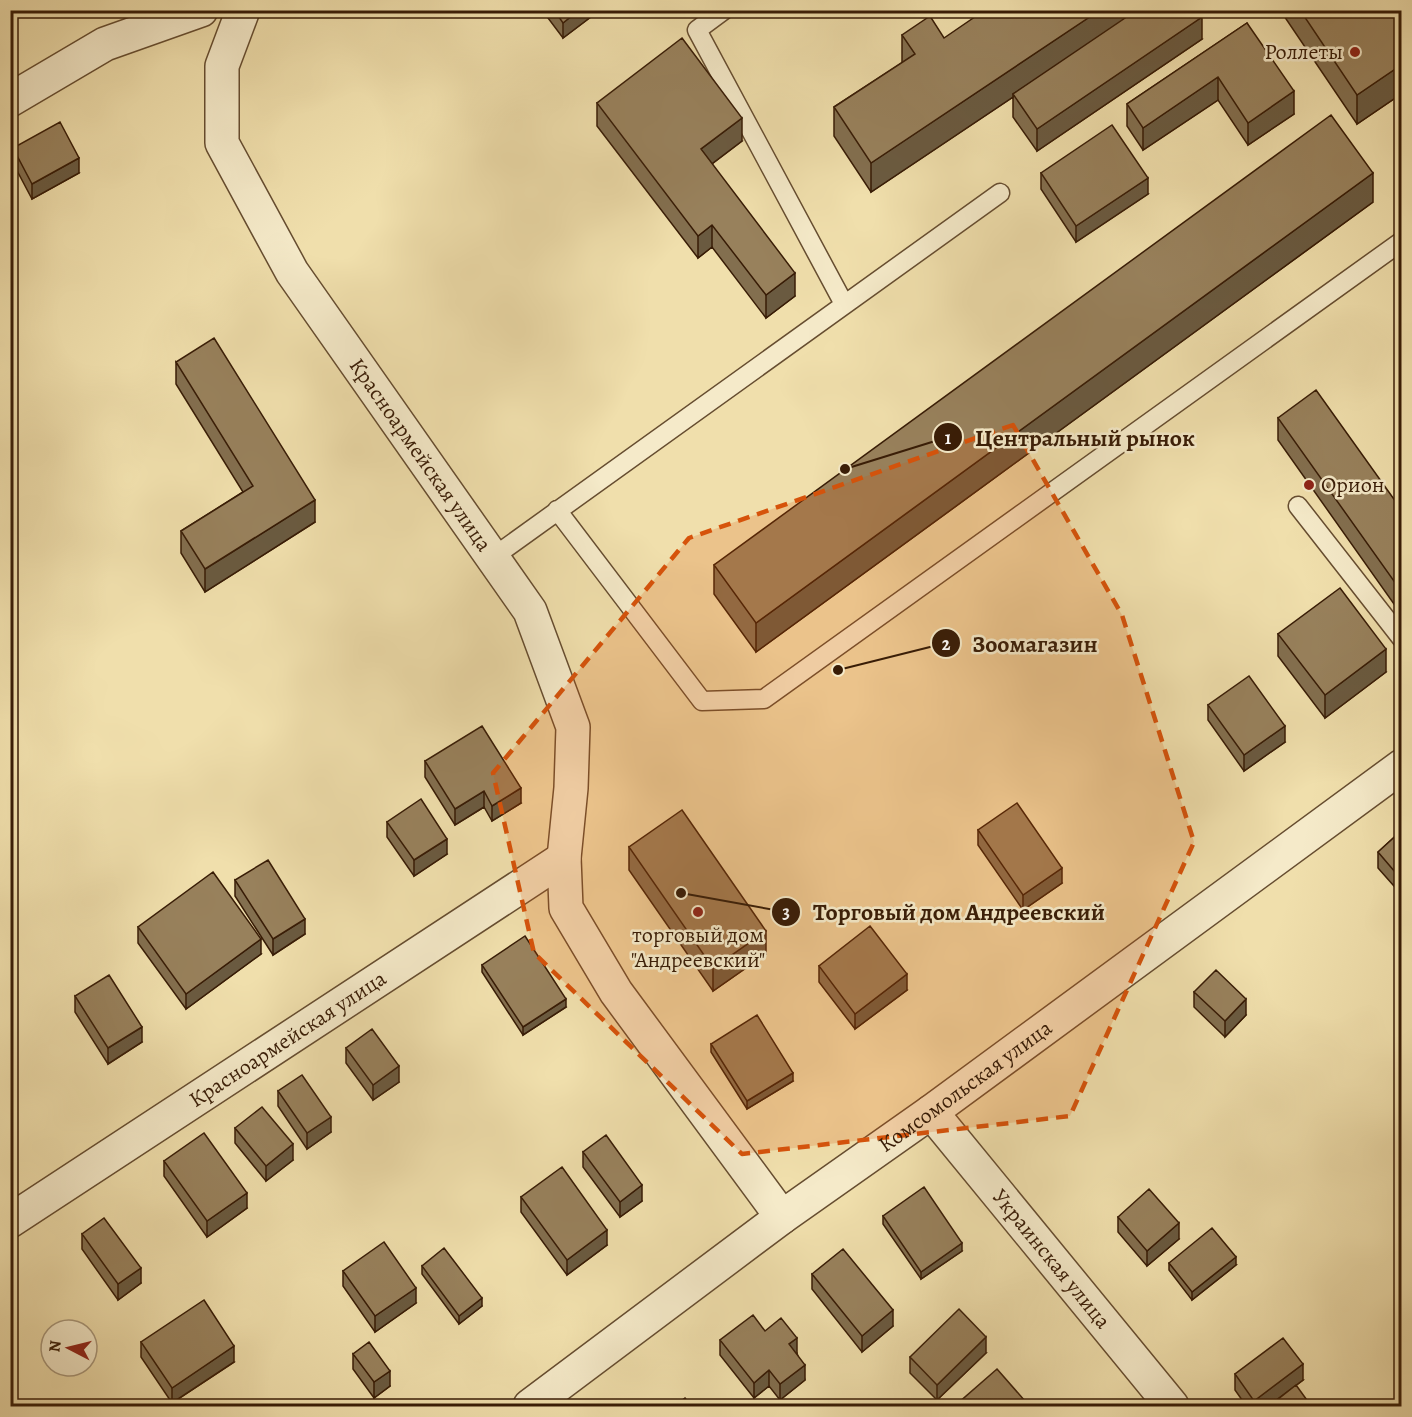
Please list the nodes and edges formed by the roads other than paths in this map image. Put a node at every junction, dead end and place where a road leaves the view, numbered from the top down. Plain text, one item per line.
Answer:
1 (201, 10) edge
2 (243, 10) edge
3 (724, 10) edge
4 (10, 100) edge
5 (1000, 193) dead end
6 (1401, 241) edge
7 (844, 304) junction
8 (1298, 506) dead end
9 (557, 510) junction
10 (492, 558) junction
11 (1401, 639) edge
12 (1401, 766) edge
13 (564, 858) junction
14 (931, 1112) junction
15 (782, 1217) junction
16 (10, 1221) edge
17 (530, 1407) edge
18 (1173, 1407) edge

1 - 4 street
2 - 10 street, Красноармейская улица
3 - 7 lane
5 - 7 lane
6 - 9 lane
7 - 9 lane
8 - 11 lane
9 - 10 lane
10 - 13 street, Красноармейская улица
12 - 14 street, Комсомольская улица
13 - 15 street, Красноармейская улица
13 - 16 street, Красноармейская улица
14 - 15 street, Комсомольская улица
14 - 18 street, Украинская улица
15 - 17 street, Комсомольская улица

